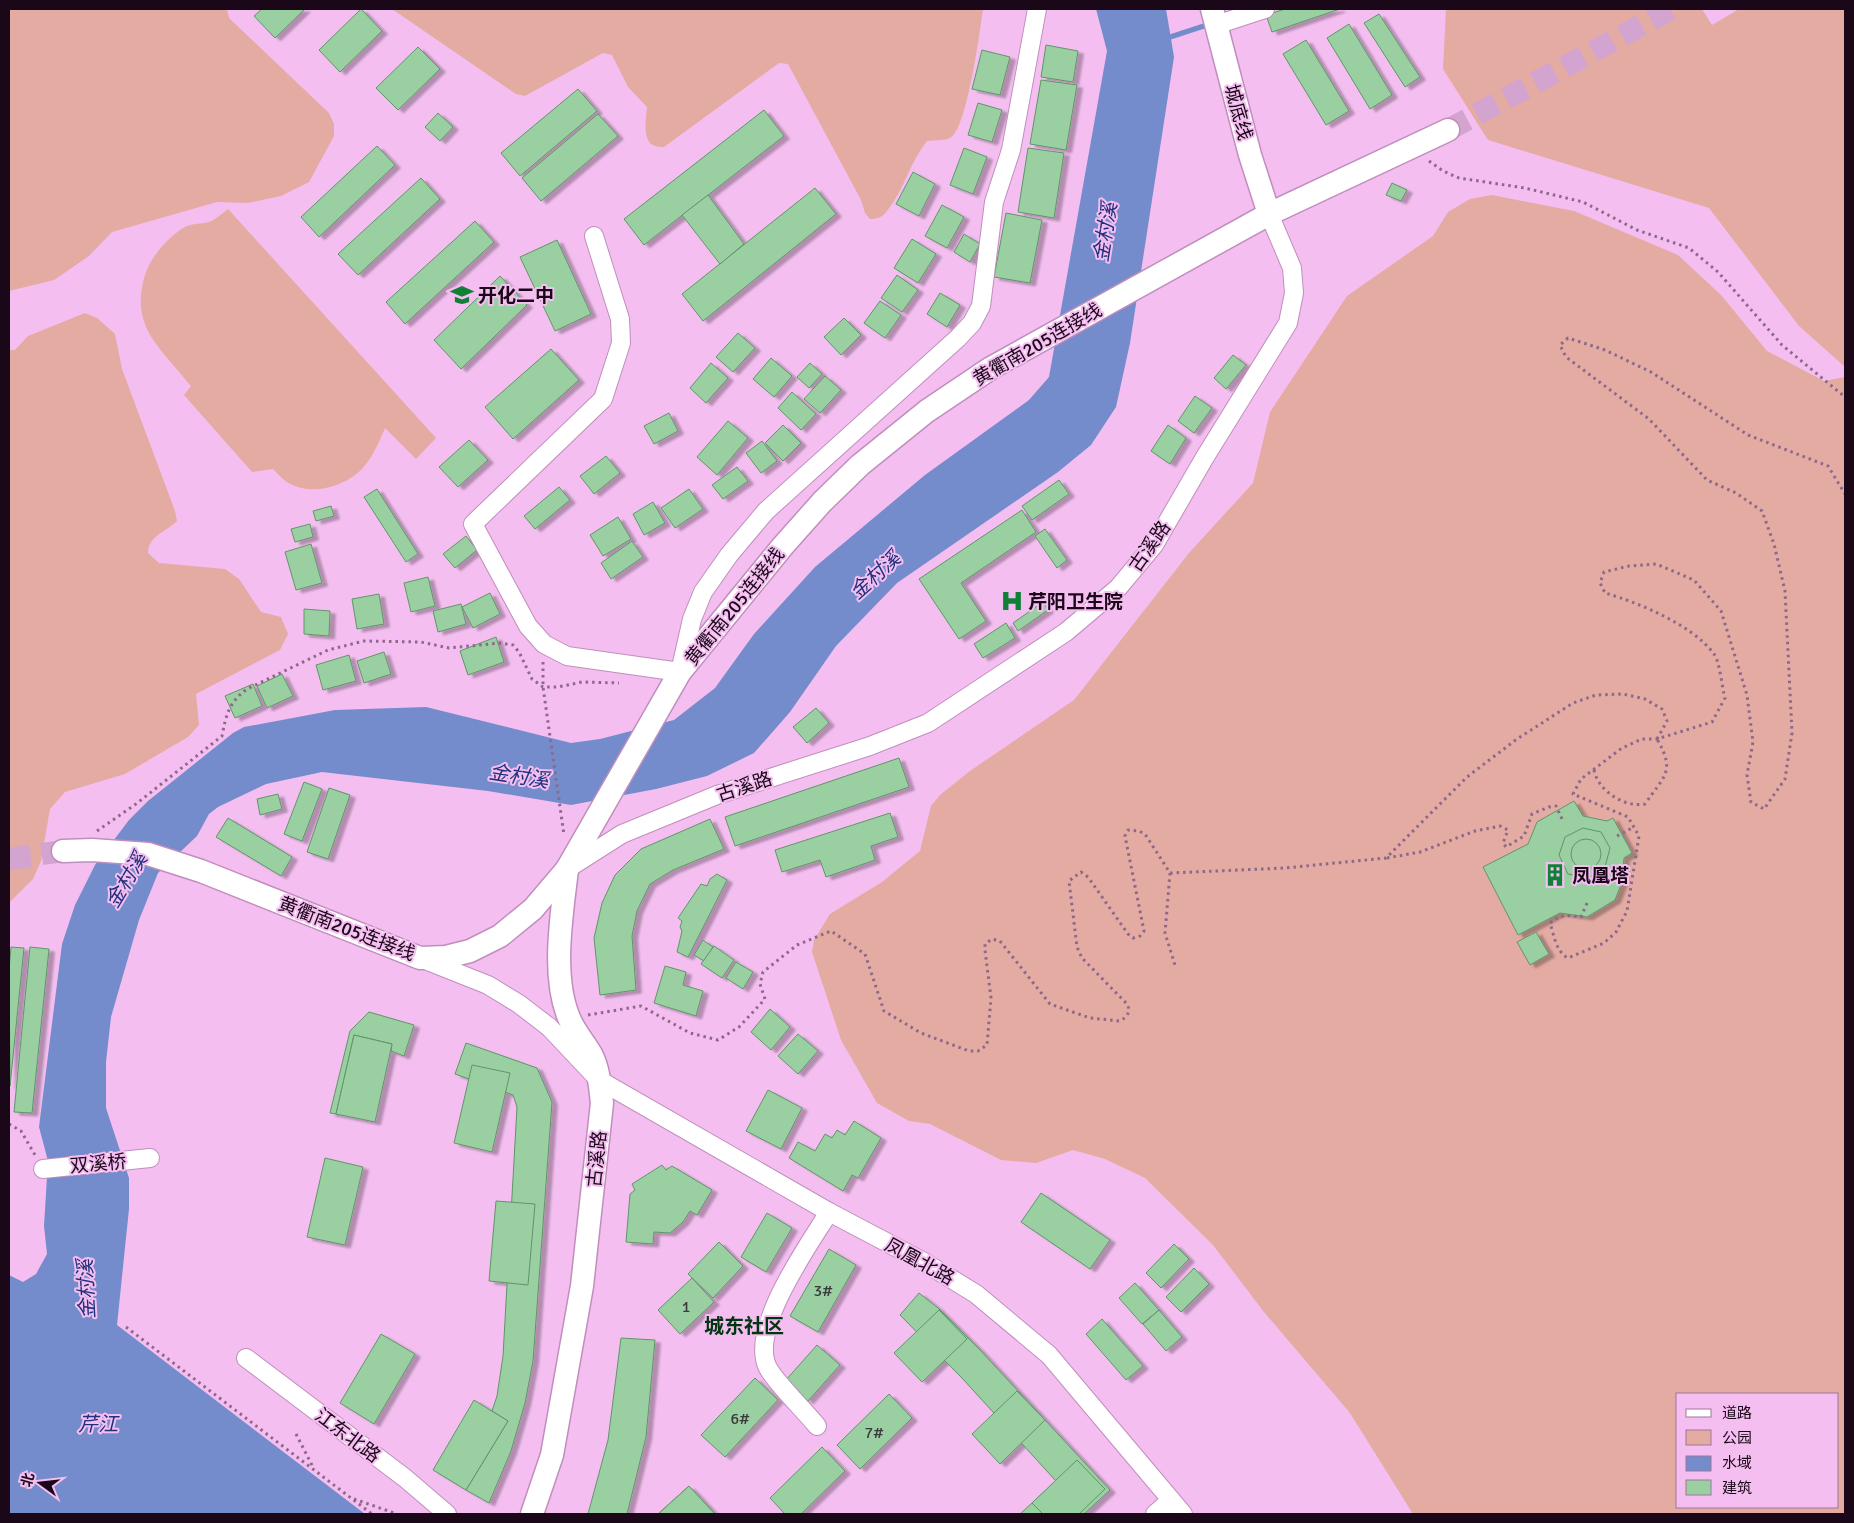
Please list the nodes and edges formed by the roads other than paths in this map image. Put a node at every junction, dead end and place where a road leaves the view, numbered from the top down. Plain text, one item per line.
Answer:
1 (1037, 9) edge
2 (1265, 9) edge
3 (1214, 17) edge
4 (1448, 130) tunnel mouth
5 (1269, 214) junction
6 (594, 236) dead end
7 (680, 672) junction
8 (63, 852) tunnel mouth
9 (567, 869) junction
10 (420, 958) junction
11 (599, 1080) junction
12 (150, 1158) dead end
13 (44, 1168) road end
14 (829, 1212) junction
15 (246, 1358) dead end
16 (817, 1426) dead end
17 (1171, 1500) junction
18 (447, 1514) edge
19 (532, 1514) edge
20 (1155, 1514) edge
21 (1183, 1514) edge

1 - 7 street
2 - 3 street
3 - 5 main road, 城底线
4 - 5 main road, 黄衢南205连接线
5 - 7 main road, 黄衢南205连接线
5 - 9 street, 古溪路
6 - 7 street
7 - 9 main road, 黄衢南205连接线
8 - 10 main road, 黄衢南205连接线
9 - 10 main road, 黄衢南205连接线
9 - 11 main road, 古溪路
10 - 11 street, 凤凰北路
11 - 14 street, 凤凰北路
11 - 19 main road, 古溪路
12 - 13 street, 双溪桥
14 - 16 street
14 - 17 street, 凤凰北路
15 - 18 street, 江东北路
17 - 20 street
17 - 21 street, 凤凰北路

